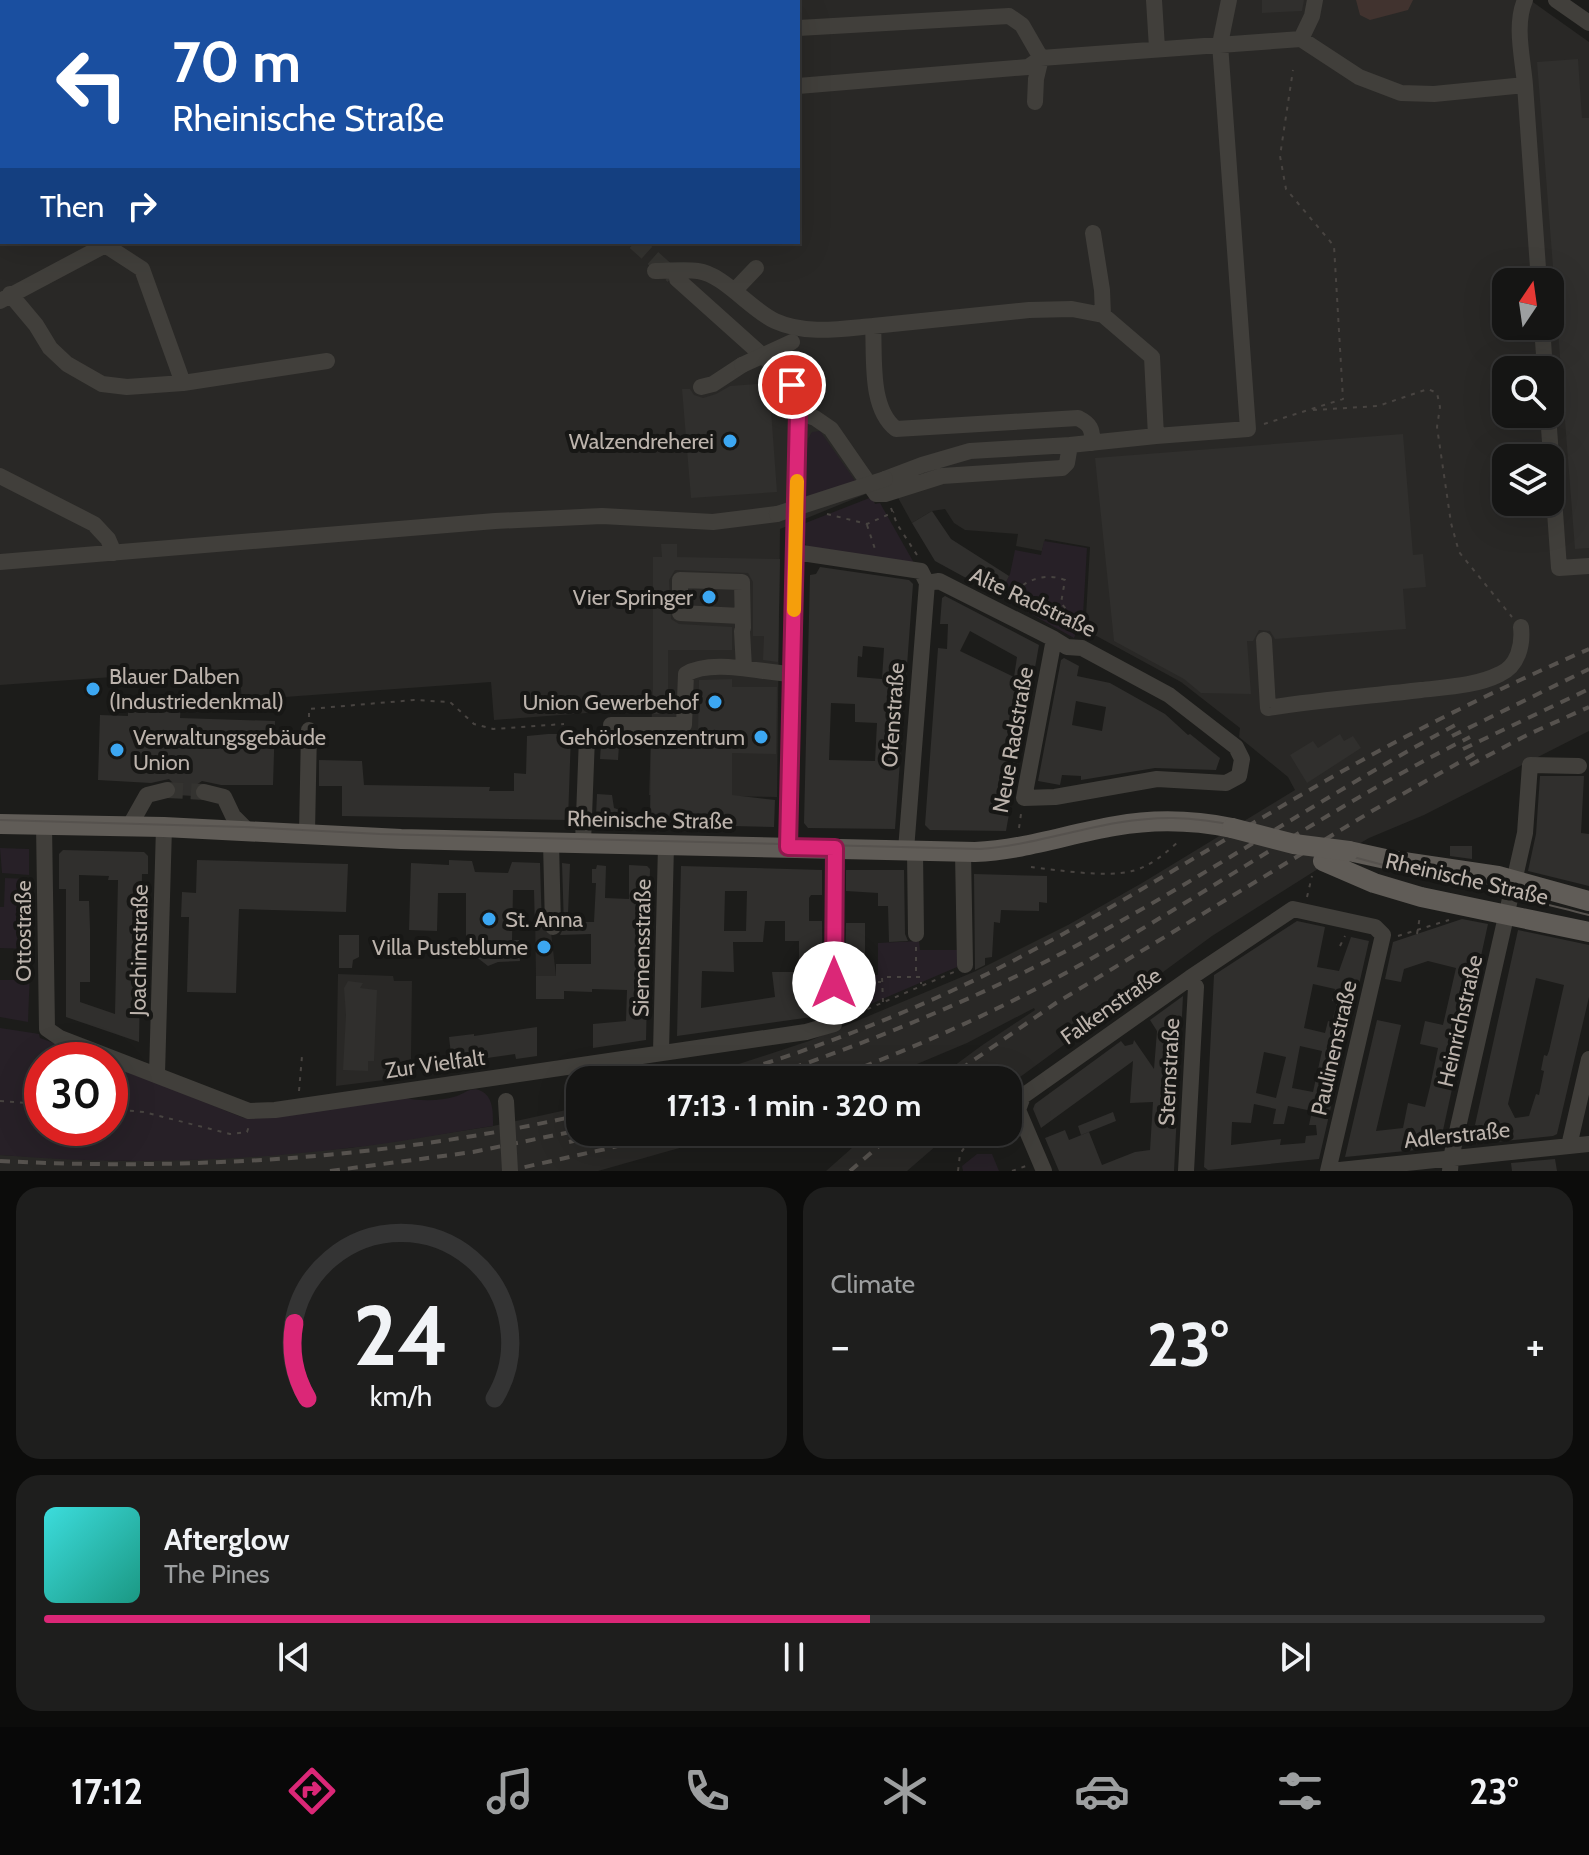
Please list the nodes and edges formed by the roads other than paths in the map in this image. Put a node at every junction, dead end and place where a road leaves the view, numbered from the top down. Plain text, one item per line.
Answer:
1 (1154, 0) edge
2 (1229, 0) edge
3 (1315, 0) edge
4 (1525, 0) edge
5 (1556, 0) edge
6 (1589, 23) edge
7 (800, 28) edge
8 (1301, 39) junction
9 (1220, 44) junction
10 (1157, 48) junction
11 (1041, 58) junction
12 (1525, 85) junction
13 (800, 86) edge
14 (1035, 102) dead end
15 (1093, 233) dead end
16 (105, 244) edge
17 (108, 244) edge
18 (756, 268) dead end
19 (1538, 268) edge
20 (655, 271) tunnel mouth
21 (677, 279) tunnel mouth
22 (735, 290) junction
23 (5, 297) edge
24 (1103, 315) junction
25 (873, 326) junction
26 (817, 331) junction
27 (327, 361) dead end
28 (183, 383) junction
29 (701, 387) dead end
30 (798, 412) junction
31 (1549, 428) edge
32 (1156, 436) junction
33 (1092, 443) junction
34 (1070, 445) junction
35 (0, 476) edge
36 (885, 486) junction
37 (795, 552) junction
38 (114, 553) junction
39 (0, 562) edge
40 (1589, 566) edge
41 (924, 577) junction
42 (742, 625) dead end
43 (1521, 627) road end
44 (1059, 634) junction
45 (1264, 640) dead end
46 (744, 668) junction
47 (792, 674) junction
48 (611, 725) dead end
49 (309, 730) road end
50 (587, 737) dead end
51 (1579, 766) dead end
52 (167, 790) tunnel mouth
53 (204, 792) tunnel mouth
54 (1024, 798) joint
55 (0, 824) edge
56 (44, 824) junction
57 (129, 827) junction
58 (164, 827) junction
59 (248, 831) junction
60 (307, 833) junction
61 (551, 842) junction
62 (583, 843) junction
63 (1294, 844) junction
64 (666, 845) junction
65 (788, 847) junction
66 (835, 848) junction
67 (911, 850) junction
68 (963, 852) junction
69 (1514, 880) junction
70 (1589, 901) edge
71 (1507, 913) junction
72 (553, 927) dead end
73 (1589, 932) edge
74 (916, 934) road end
75 (1383, 935) joint
76 (965, 965) road end
77 (1190, 978) junction
78 (52, 1035) joint
79 (661, 1052) junction
80 (1589, 1059) edge
81 (157, 1074) junction
82 (505, 1076) junction
83 (1589, 1144) edge
84 (1569, 1146) junction
85 (1451, 1165) edge
86 (510, 1171) edge
87 (1044, 1171) edge
88 (1186, 1171) edge
89 (1329, 1171) edge

1 - 10 street
2 - 9 street
3 - 8 street
4 - 12 street
5 - 6 street
7 - 11 street
8 - 9 street
8 - 12 street
9 - 10 street
9 - 32 street
10 - 11 street
11 - 13 street
11 - 14 street
12 - 19 street
15 - 24 street
16 - 23 street
17 - 28 street
18 - 22 street
20 - 22 street
21 - 30 street
22 - 26 street
23 - 28 street
24 - 25 street
24 - 32 street
25 - 26 street
25 - 33 street
26 - 29 street, bridge
27 - 28 street
30 - 36 street
30 - 37 street
31 - 40 street
32 - 33 street
33 - 34 street
34 - 36 street
34 - 36 street
35 - 38 street
36 - 38 street, bridge
37 - 41 street, Alte Radstraße
37 - 47 street
38 - 39 street
41 - 44 street, Alte Radstraße
41 - 67 street, Ofenstraße
42 - 46 street
43 - 45 street
44 - 54 street, Neue Radstraße
44 - 54 street, Alte Radstraße
46 - 47 street
46 - 48 street
47 - 65 street
49 - 60 street
50 - 62 street
51 - 69 street, Heinrichstraße
52 - 57 street
53 - 59 street
55 - 56 main road, Rheinische Straße
56 - 57 main road, Rheinische Straße
56 - 78 street, Ottostraße
57 - 58 main road, Rheinische Straße
58 - 59 main road, Rheinische Straße
58 - 81 street, Joachimstraße
59 - 60 main road, Rheinische Straße
60 - 61 main road, Rheinische Straße
61 - 62 main road, Rheinische Straße
61 - 72 street
62 - 64 main road, Rheinische Straße
63 - 68 main road, Rheinische Straße, bridge
63 - 69 main road, Rheinische Straße, bridge
63 - 71 main road, Rheinische Straße
64 - 65 main road, Rheinische Straße
64 - 79 street, Siemensstraße
65 - 66 main road, Rheinische Straße
66 - 67 main road, Rheinische Straße
66 - 79 street, Zur Vielfalt
67 - 68 main road, Rheinische Straße
67 - 74 street, Ofenstraße
68 - 76 street
69 - 70 main road, Rheinische Straße
69 - 71 street, Heinrichstraße
71 - 73 main road, Rheinische Straße
71 - 85 street, Heinrichstraße
75 - 77 street, Falkenstraße
75 - 89 street, Paulinenstraße
77 - 87 street, Falkenstraße
77 - 88 street, Sternstraße
78 - 81 street, Zur Vielfalt
79 - 82 street, Zur Vielfalt
80 - 84 street
81 - 82 street, Zur Vielfalt
82 - 86 street, bridge
83 - 84 street, Adlerstraße
84 - 85 street, Adlerstraße
85 - 89 street, Adlerstraße

